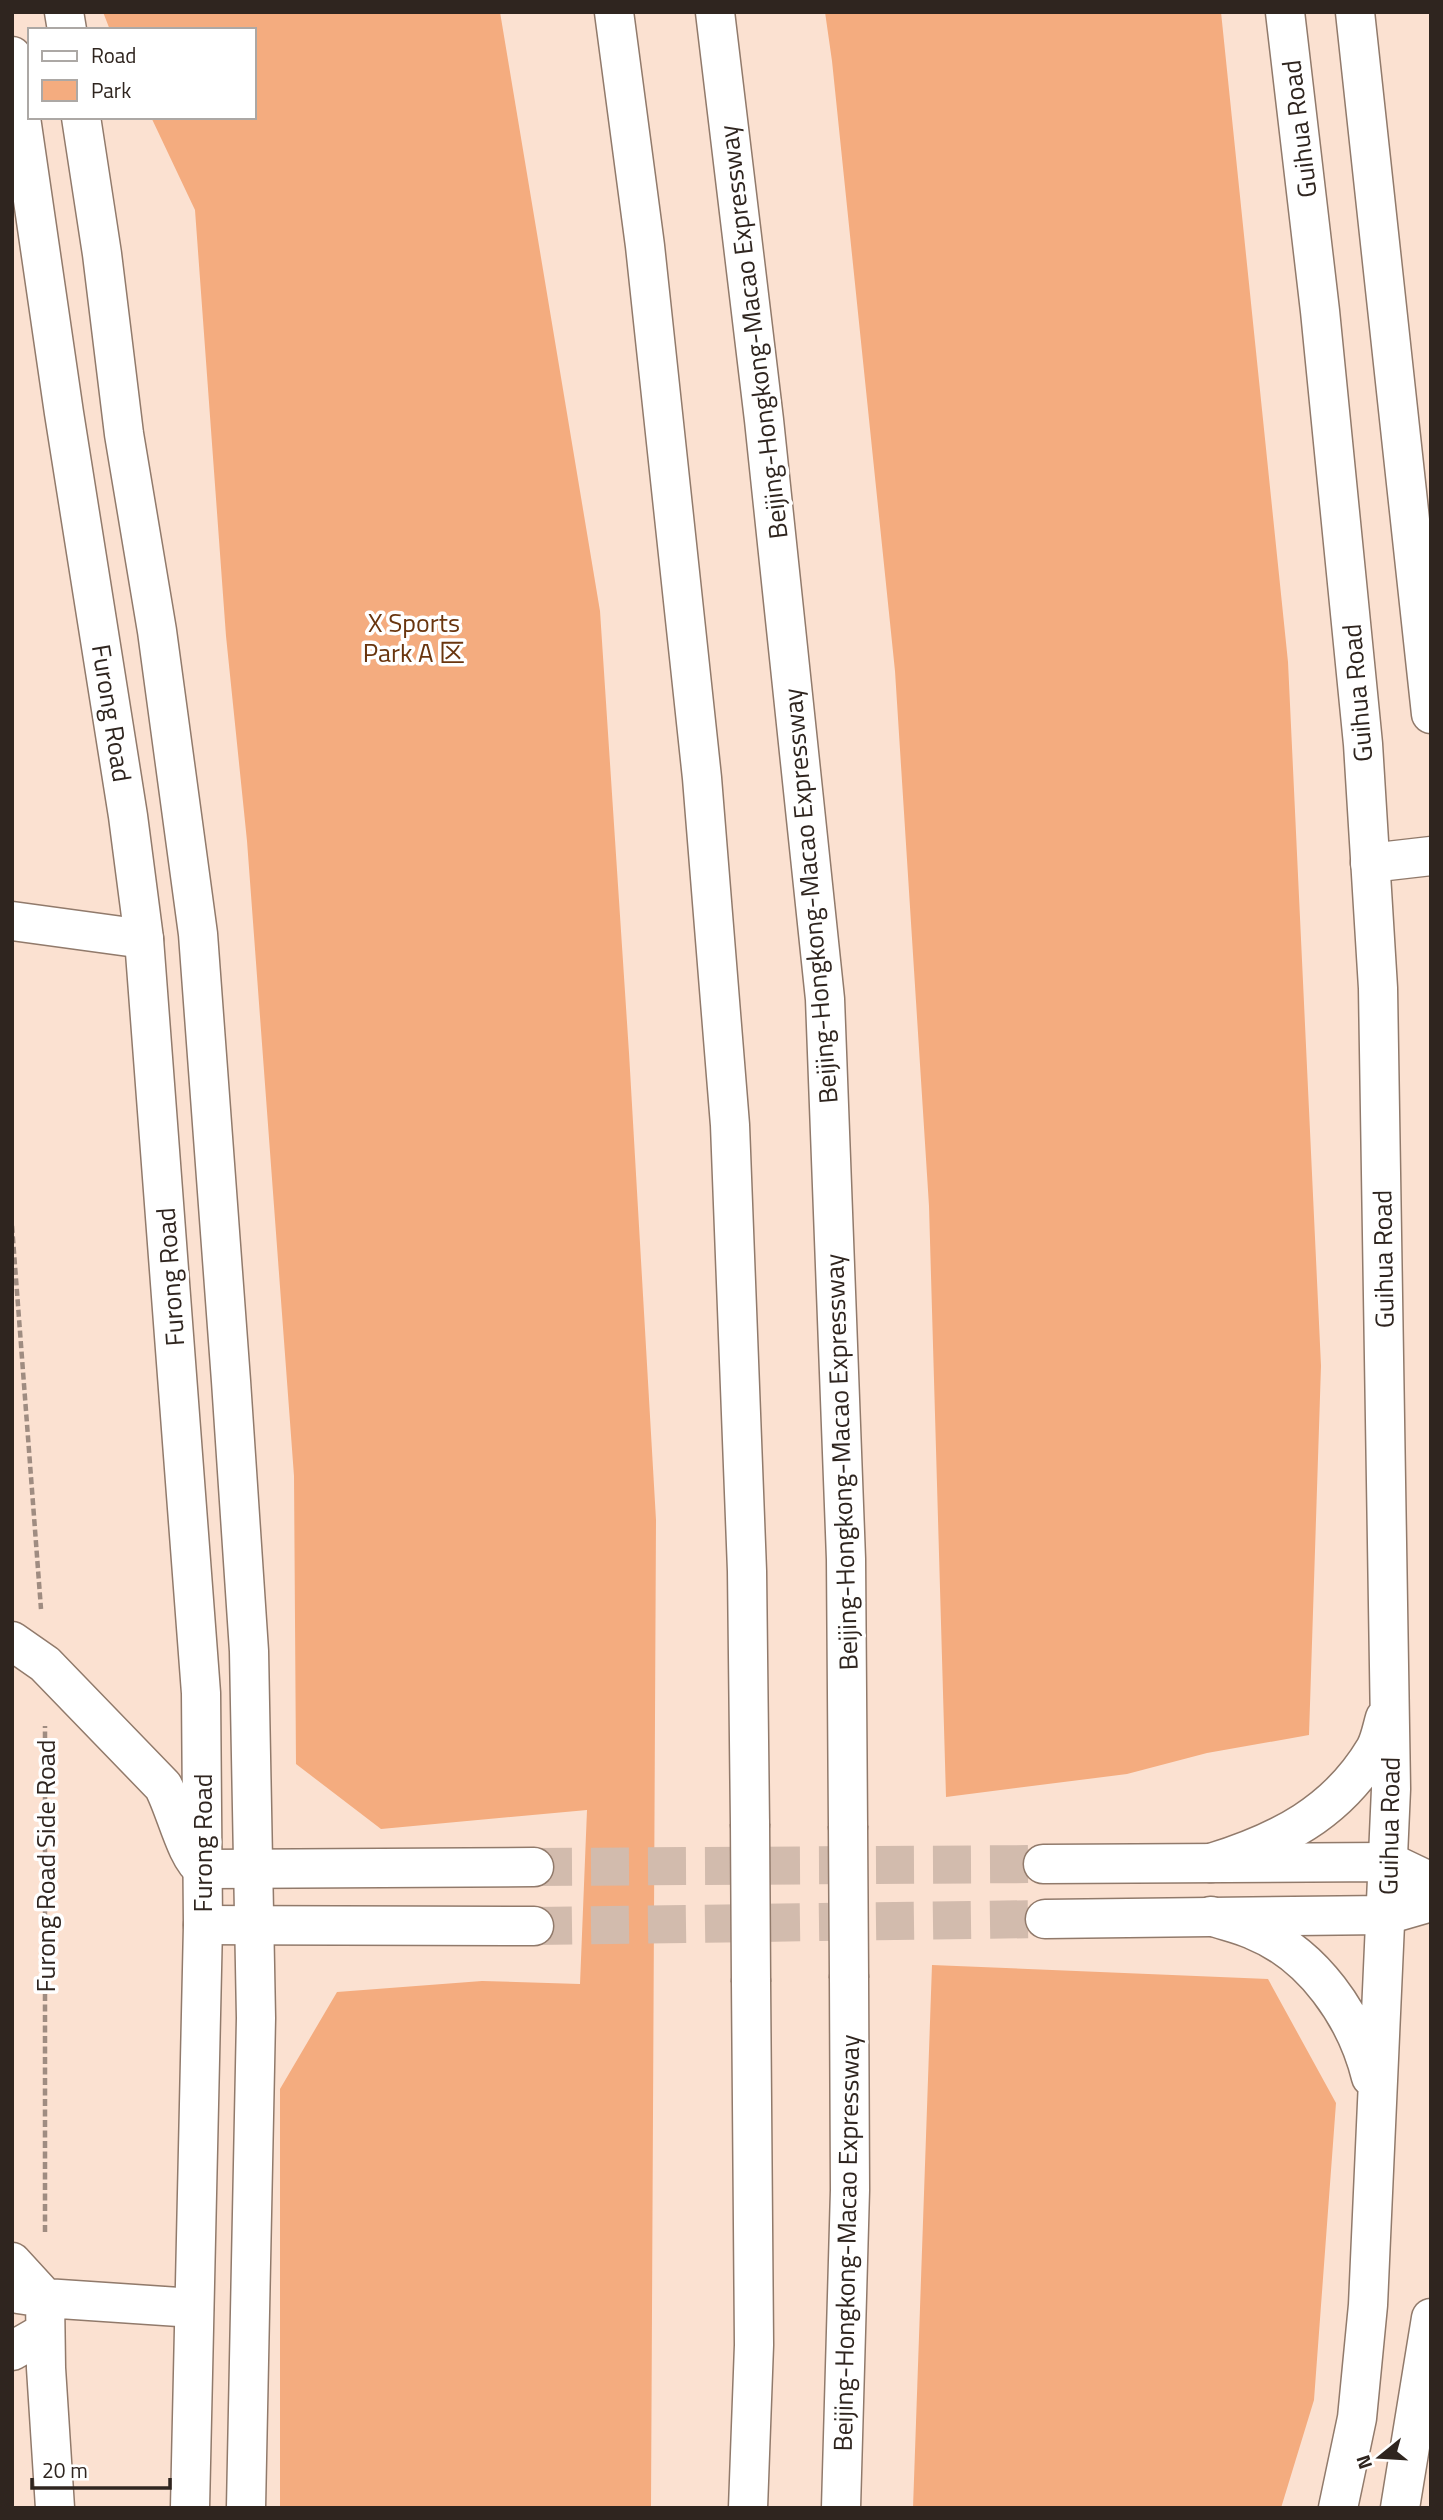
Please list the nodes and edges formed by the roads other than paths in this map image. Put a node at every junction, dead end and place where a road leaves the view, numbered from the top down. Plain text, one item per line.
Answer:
1 (614, 12) edge
2 (715, 12) edge
3 (1285, 12) edge
4 (1355, 12) edge
5 (12, 56) edge
6 (80, 119) edge
7 (1431, 714) edge
8 (1431, 856) edge
9 (1370, 863) junction
10 (12, 921) edge
11 (144, 939) junction
12 (12, 1641) edge
13 (29, 1664) edge
14 (1390, 1703) junction
15 (1389, 1862) junction
16 (1211, 1863) junction
17 (1043, 1864) tunnel mouth
18 (534, 1867) tunnel mouth
19 (203, 1869) junction
20 (252, 1869) junction
21 (1431, 1882) edge
22 (1431, 1902) edge
23 (1387, 1915) junction
24 (1211, 1916) junction
25 (1045, 1919) tunnel mouth
26 (253, 1925) junction
27 (203, 1926) junction
28 (534, 1926) tunnel mouth
29 (1378, 2103) junction
30 (12, 2262) edge
31 (34, 2308) edge
32 (194, 2308) junction
33 (1431, 2318) edge
34 (12, 2351) edge
35 (1409, 2461) junction
36 (55, 2508) edge
37 (190, 2508) edge
38 (246, 2508) edge
39 (748, 2508) edge
40 (841, 2508) edge
41 (1338, 2508) edge
42 (1400, 2508) edge
43 (1415, 2508) edge

1 - 39 main road, bridge
2 - 40 main road, Beijing-Hongkong-Macao Expressway, bridge
3 - 9 main road, Guihua Road
4 - 7 main road
5 - 11 main road, Furong Road
6 - 20 main road, Furong Road
8 - 9 main road
9 - 14 main road, Guihua Road
10 - 11 main road
11 - 19 main road, Furong Road
12 - 13 main road
13 - 19 main road
14 - 15 main road, Guihua Road
14 - 16 main road
15 - 16 main road
15 - 21 main road
15 - 23 main road, Guihua Road
16 - 17 main road
18 - 20 main road
19 - 20 main road
19 - 27 main road, Furong Road
20 - 26 main road, Furong Road
22 - 23 main road
23 - 24 main road
23 - 29 main road, Guihua Road
24 - 25 main road
24 - 29 main road
26 - 27 main road
26 - 28 main road
26 - 38 main road, Furong Road
27 - 32 main road, Furong Road
29 - 41 main road, Guihua Road
30 - 31 main road
31 - 32 main road
31 - 34 main road
31 - 36 main road
32 - 37 main road, Furong Road
33 - 35 main road
35 - 42 main road
35 - 43 main road

